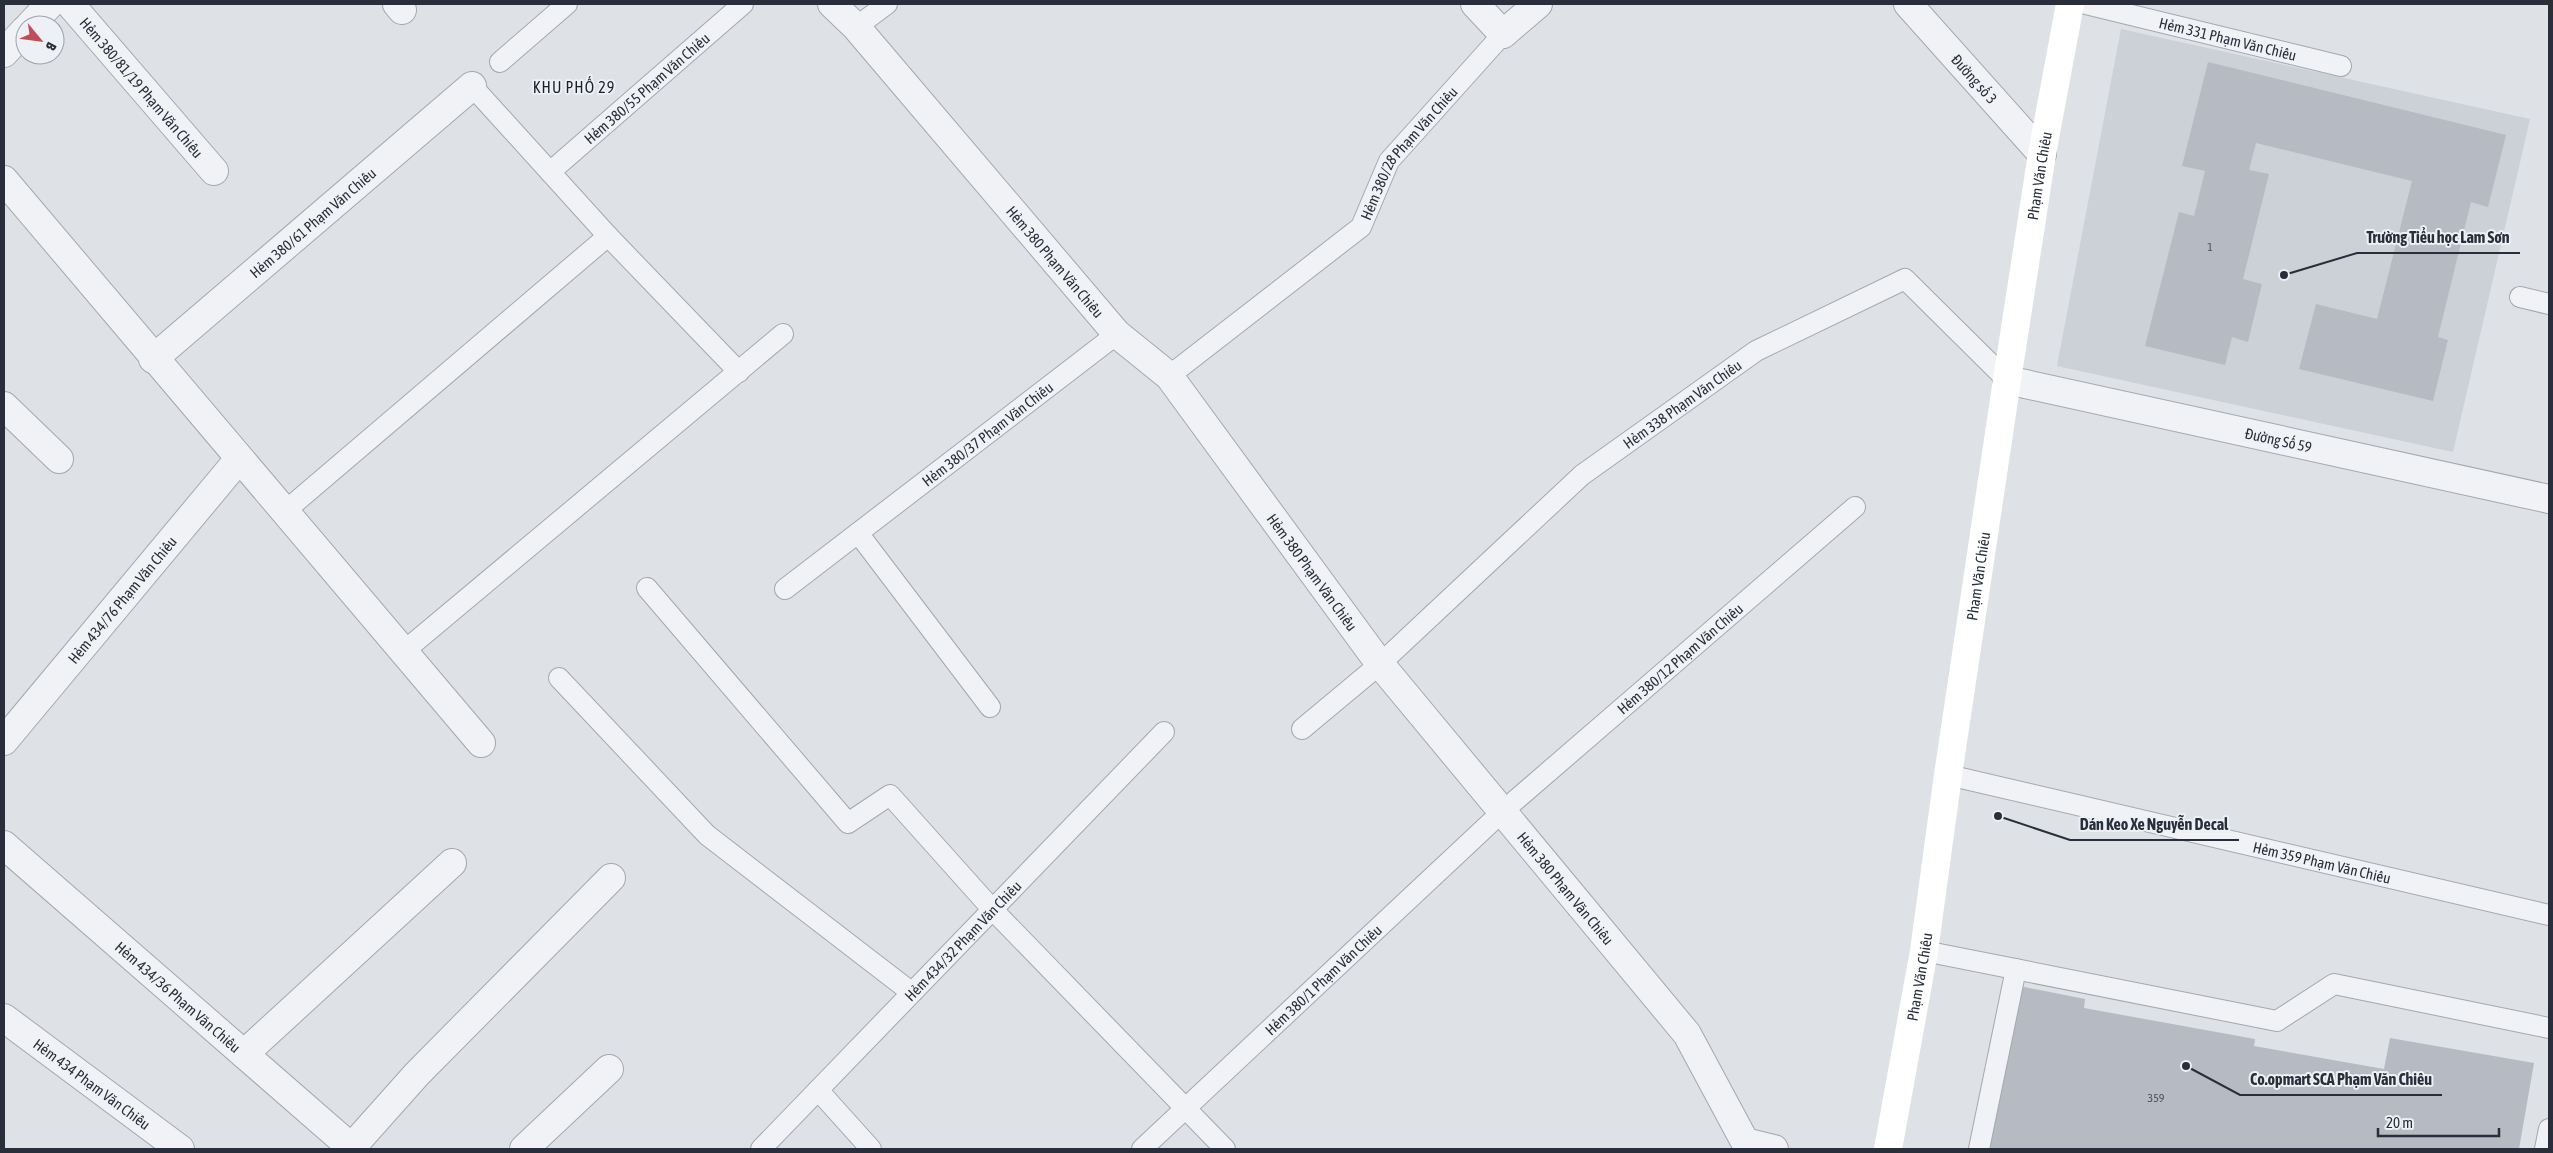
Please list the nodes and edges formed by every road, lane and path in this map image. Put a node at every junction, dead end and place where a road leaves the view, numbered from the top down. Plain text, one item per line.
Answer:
1 (50, 4) edge
2 (70, 4) edge
3 (567, 4) edge
4 (743, 4) edge
5 (832, 4) edge
6 (887, 4) edge
7 (1475, 4) edge
8 (1538, 4) edge
9 (1908, 4) edge
10 (2070, 4) edge
11 (2086, 4) edge
12 (40, 15) edge
13 (856, 27) junction
14 (1502, 34) junction
15 (15, 41) edge
16 (4, 53) edge
17 (500, 62) dead end
18 (2341, 66) dead end
19 (472, 86) joint
20 (2042, 154) junction
21 (214, 171) dead end
22 (550, 172) junction
23 (4, 180) edge
24 (608, 236) junction
25 (2520, 297) dead end
26 (2549, 304) edge
27 (783, 334) dead end
28 (1117, 334) junction
29 (153, 359) junction
30 (739, 372) junction
31 (1169, 376) junction
32 (2006, 380) junction
33 (4, 406) edge
34 (60, 459) dead end
35 (239, 459) junction
36 (2549, 499) edge
37 (1855, 507) dead end
38 (284, 512) junction
39 (858, 533) junction
40 (647, 588) dead end
41 (785, 589) dead end
42 (404, 652) junction
43 (1380, 664) junction
44 (559, 678) dead end
45 (990, 707) dead end
46 (1302, 729) dead end
47 (1164, 732) dead end
48 (4, 741) edge
49 (481, 743) dead end
50 (1948, 775) junction
51 (1503, 811) junction
52 (4, 845) edge
53 (452, 863) dead end
54 (611, 878) dead end
55 (992, 909) junction
56 (2549, 915) edge
57 (1924, 950) junction
58 (2016, 969) junction
59 (911, 992) junction
60 (6, 1026) edge
61 (2549, 1028) edge
62 (244, 1054) junction
63 (609, 1069) dead end
64 (818, 1090) junction
65 (1186, 1110) junction
66 (2549, 1129) edge
67 (180, 1149) edge
68 (352, 1149) edge
69 (524, 1149) edge
70 (761, 1149) edge
71 (871, 1149) edge
72 (1142, 1149) edge
73 (1225, 1149) edge
74 (1774, 1149) edge
75 (1888, 1149) edge
76 (1979, 1149) edge
77 (2545, 1149) edge

1 - 12 street
2 - 21 street, Hẻm 380/81/19 Phạm Văn Chiêu
3 - 17 lane
4 - 22 lane, Hẻm 380/55 Phạm Văn Chiêu
5 - 13 street, Hẻm 380 Phạm Văn Chiêu
6 - 13 lane
7 - 14 street
8 - 14 street
9 - 20 street, Đường số 3
10 - 20 main road, Phạm Văn Chiêu
11 - 18 lane, Hẻm 331 Phạm Văn Chiêu
13 - 28 street, Hẻm 380 Phạm Văn Chiêu
14 - 31 lane, Hẻm 380/28 Phạm Văn Chiêu
15 - 16 street
19 - 22 lane
19 - 29 street, Hẻm 380/61 Phạm Văn Chiêu
20 - 32 main road, Phạm Văn Chiêu
22 - 24 lane
23 - 29 street
24 - 30 lane
24 - 38 lane
25 - 26 lane
27 - 30 lane
28 - 31 street, Hẻm 380 Phạm Văn Chiêu
28 - 39 lane, Hẻm 380/37 Phạm Văn Chiêu
29 - 35 street
30 - 42 lane
31 - 43 street, Hẻm 380 Phạm Văn Chiêu
32 - 36 street, Đường Số 59
32 - 43 lane, Hẻm 338 Phạm Văn Chiêu
32 - 50 main road, Phạm Văn Chiêu
33 - 34 street
35 - 38 street
35 - 48 street, Hẻm 434/76 Phạm Văn Chiêu
37 - 51 lane, Hẻm 380/12 Phạm Văn Chiêu
38 - 42 street
39 - 41 lane, Hẻm 380/37 Phạm Văn Chiêu
39 - 45 lane
40 - 55 lane
42 - 49 street
43 - 46 lane
43 - 51 street, Hẻm 380 Phạm Văn Chiêu
44 - 59 lane
47 - 55 lane, Hẻm 434/32 Phạm Văn Chiêu
50 - 56 lane, Hẻm 359 Phạm Văn Chiêu
50 - 57 main road, Phạm Văn Chiêu
51 - 65 lane, Hẻm 380/1 Phạm Văn Chiêu
51 - 74 street, Hẻm 380 Phạm Văn Chiêu
52 - 62 street, Hẻm 434/36 Phạm Văn Chiêu
53 - 62 street
54 - 68 street
55 - 59 lane, Hẻm 434/32 Phạm Văn Chiêu
55 - 65 lane
57 - 58 lane
57 - 75 main road, Phạm Văn Chiêu
58 - 61 lane
58 - 76 lane
59 - 64 lane, Hẻm 434/32 Phạm Văn Chiêu
60 - 67 street, Hẻm 434 Phạm Văn Chiêu
62 - 68 street, Hẻm 434/36 Phạm Văn Chiêu
63 - 69 street
64 - 70 lane, Hẻm 434/32 Phạm Văn Chiêu
64 - 71 lane
65 - 72 lane, Hẻm 380/1 Phạm Văn Chiêu
65 - 73 lane
66 - 77 lane

